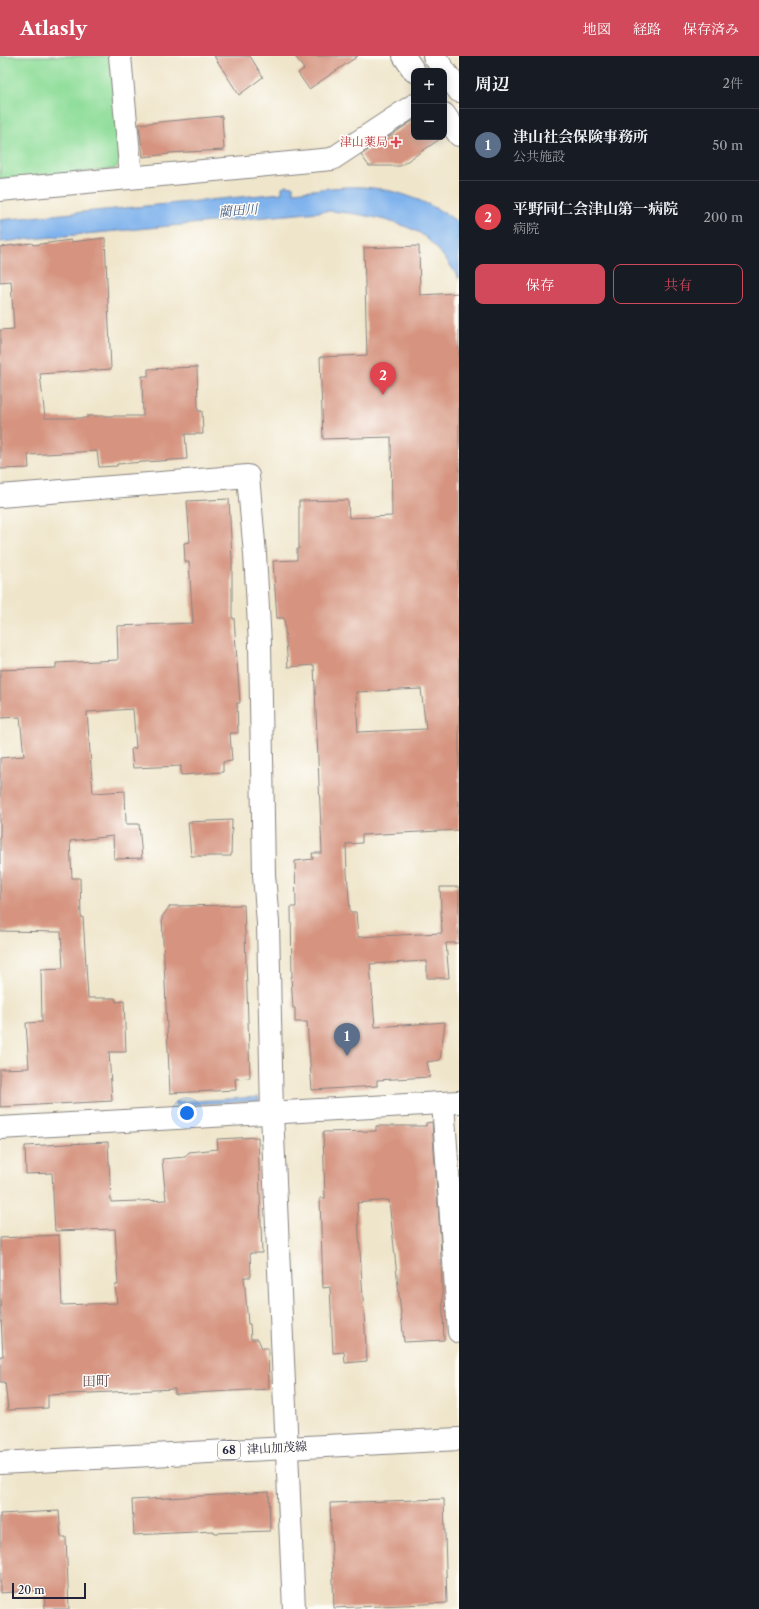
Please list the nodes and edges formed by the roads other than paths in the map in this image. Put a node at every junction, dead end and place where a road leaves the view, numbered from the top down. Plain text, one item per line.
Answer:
1 (120, 56) edge
2 (404, 56) edge
3 (434, 56) edge
4 (412, 68) edge
5 (453, 83) edge
6 (411, 107) edge
7 (447, 118) edge
8 (459, 135) edge
9 (131, 177) junction
10 (0, 190) edge
11 (0, 496) edge
12 (451, 1103) edge
13 (272, 1112) junction
14 (0, 1128) edge
15 (459, 1332) edge
16 (459, 1439) edge
17 (286, 1447) junction
18 (0, 1463) edge
19 (294, 1609) edge

1 - 9 street
2 - 4 street
3 - 5 street
6 - 9 street
7 - 8 street
9 - 10 street
11 - 13 street
12 - 13 street
12 - 15 street
13 - 14 street
13 - 17 street
16 - 17 street, 津山加茂線 / 68
17 - 18 street, 津山加茂線 / 68
17 - 19 street

